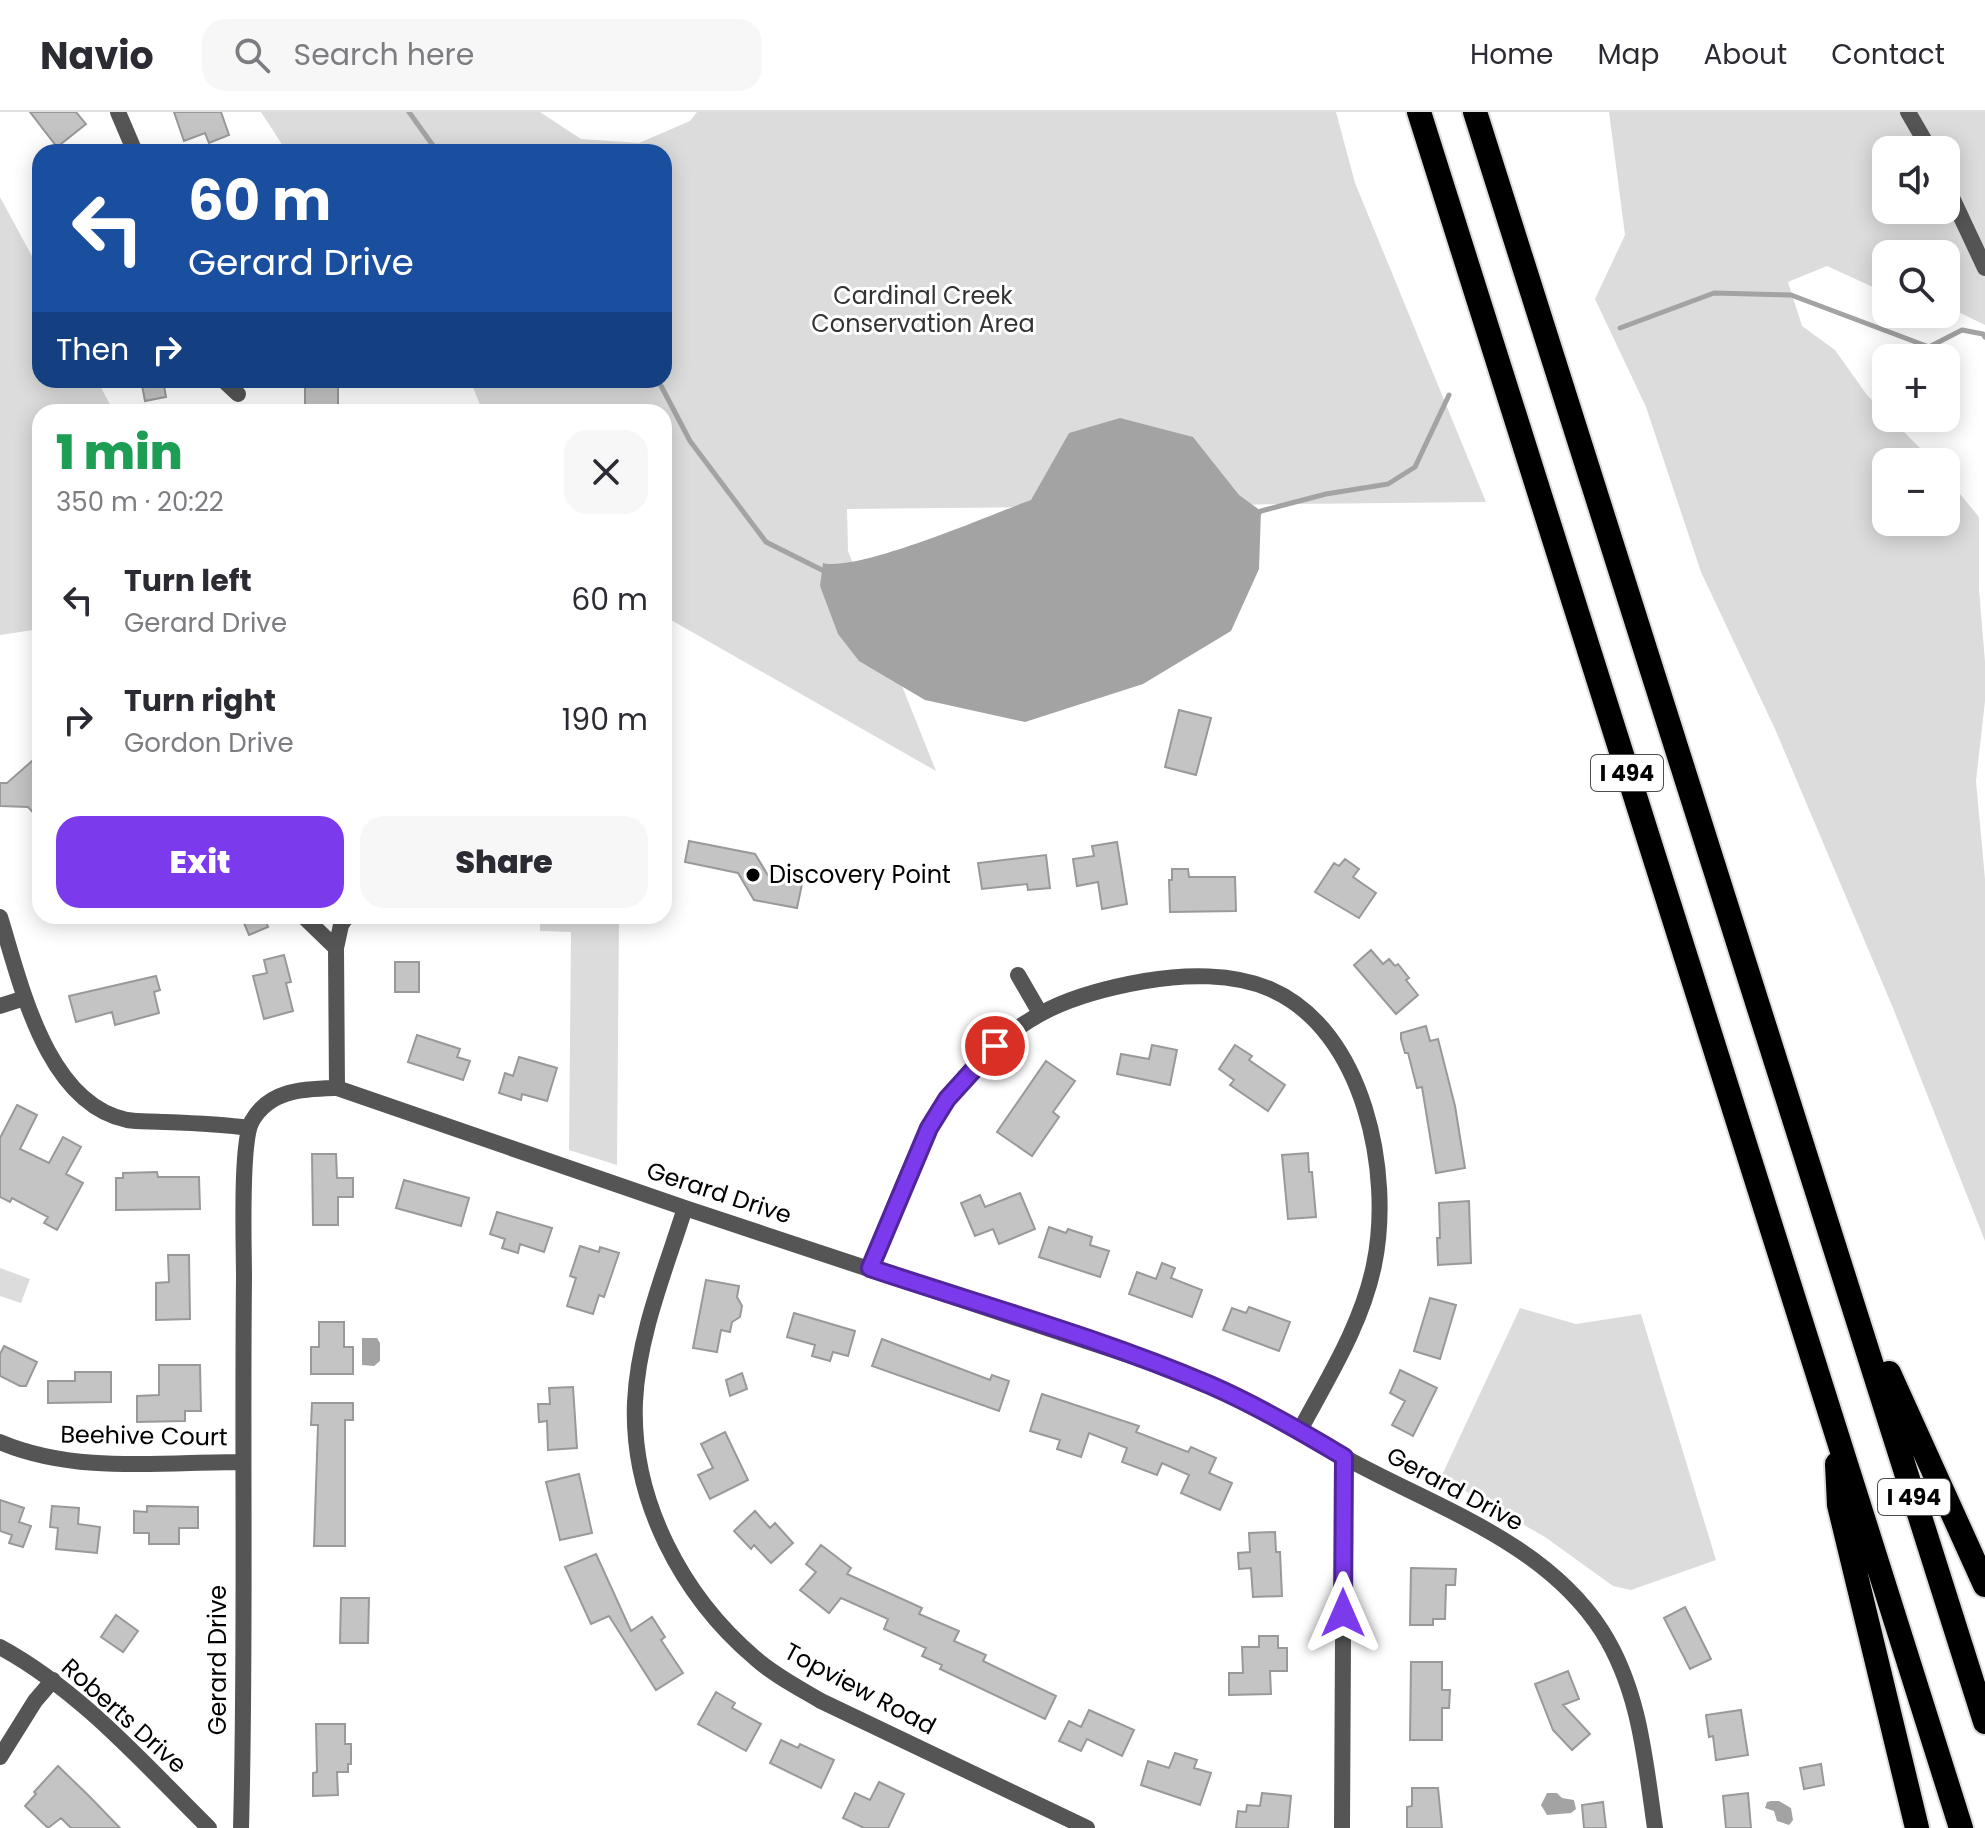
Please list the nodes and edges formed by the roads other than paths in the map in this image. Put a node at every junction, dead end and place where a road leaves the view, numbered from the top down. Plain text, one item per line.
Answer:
1 (118, 112) edge
2 (1419, 112) edge
3 (1475, 112) edge
4 (1908, 112) edge
5 (1922, 136) edge
6 (132, 144) edge
7 (1960, 215) edge
8 (1985, 268) edge
9 (232, 388) edge
10 (238, 394) dead end
11 (0, 917) edge
12 (311, 924) edge
13 (342, 924) edge
14 (336, 948) junction
15 (1018, 975) dead end
16 (25, 998) junction
17 (0, 1006) edge
18 (1040, 1013) junction
19 (337, 1088) junction
20 (249, 1128) junction
21 (685, 1208) junction
22 (870, 1268) junction
23 (1844, 1272) junction
24 (1300, 1430) junction
25 (1836, 1434) junction
26 (0, 1442) edge
27 (1344, 1457) junction
28 (242, 1462) junction
29 (1985, 1585) edge
30 (0, 1647) edge
31 (53, 1680) junction
32 (1985, 1722) edge
33 (0, 1757) edge
34 (209, 1828) edge
35 (241, 1828) edge
36 (1087, 1828) edge
37 (1342, 1828) edge
38 (1655, 1828) edge
39 (1917, 1828) edge
40 (1961, 1828) edge

1 - 6 street
2 - 25 highway, I 494
3 - 23 highway, I 494
4 - 5 street
7 - 8 street
9 - 10 street
11 - 16 street
12 - 14 street
13 - 14 street
14 - 19 street
15 - 18 street
16 - 17 street
16 - 20 street
18 - 22 street
18 - 24 street
19 - 20 street, Gerard Drive
19 - 21 street, Gerard Drive
20 - 28 street, Gerard Drive
21 - 22 street, Gerard Drive
21 - 36 street, Topview Road
22 - 24 street, Gerard Drive
23 - 29 highway
23 - 32 highway, I 494
24 - 27 street, Gerard Drive
25 - 39 highway
25 - 40 highway, I 494
26 - 28 street, Beehive Court
27 - 37 street
27 - 38 street, Gerard Drive
28 - 35 street, Gerard Drive
30 - 31 street, Roberts Drive
31 - 33 street
31 - 34 street, Roberts Drive

